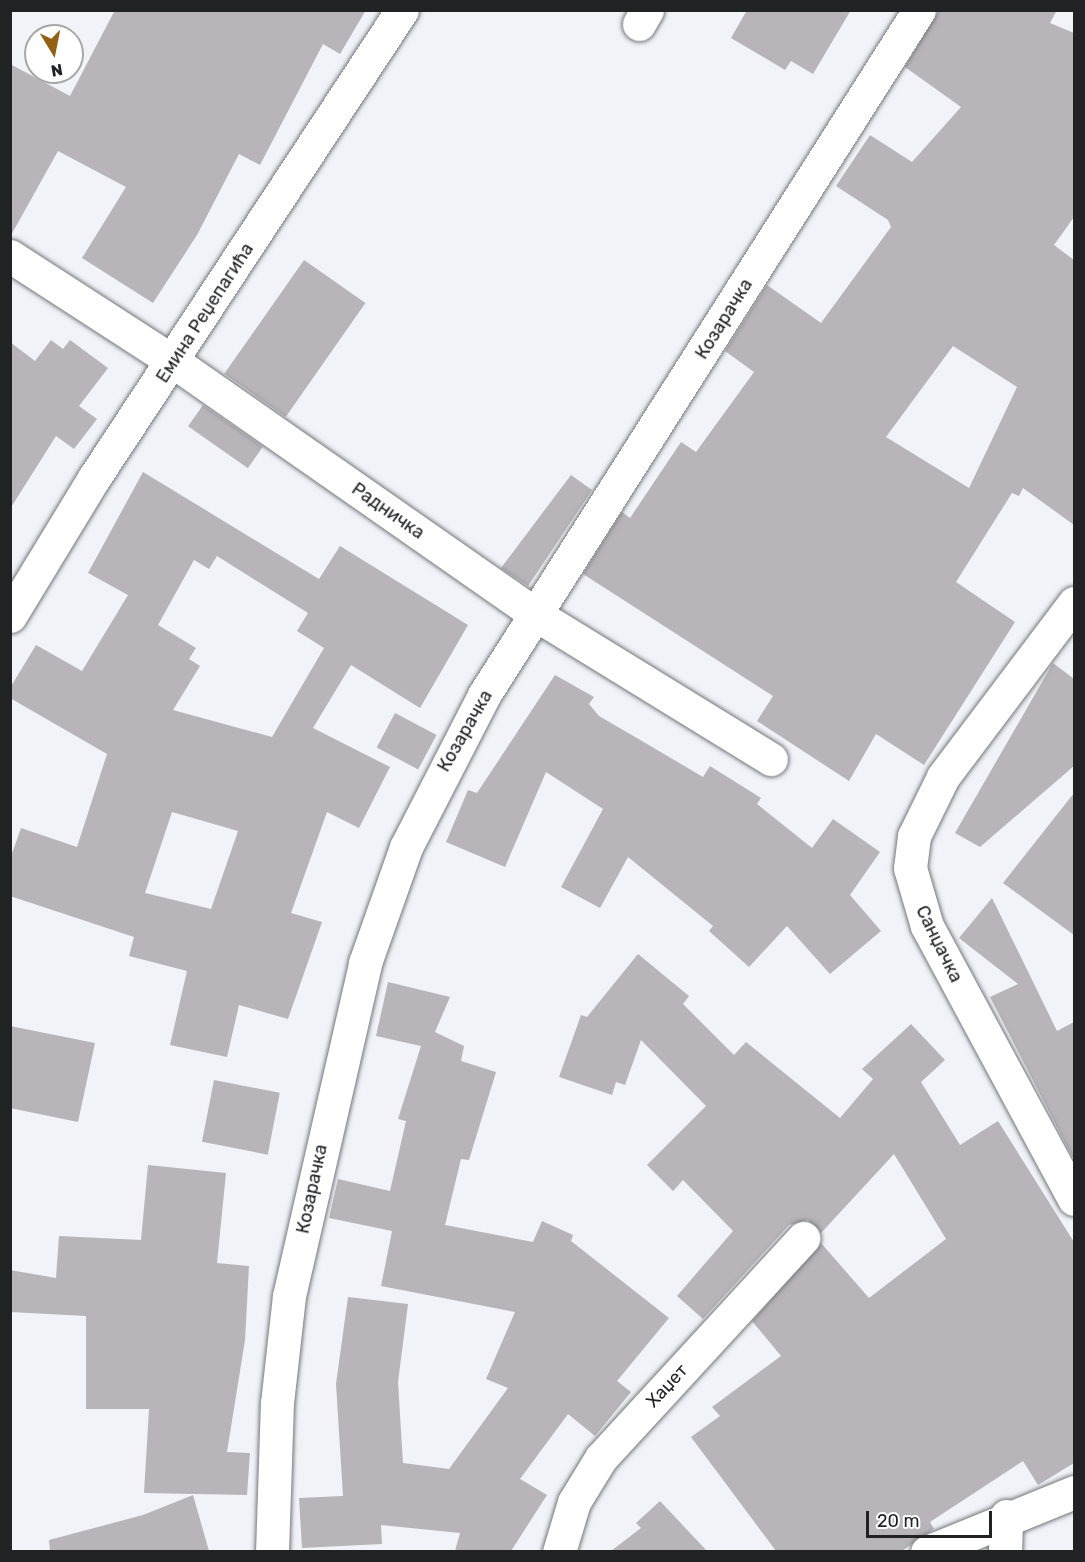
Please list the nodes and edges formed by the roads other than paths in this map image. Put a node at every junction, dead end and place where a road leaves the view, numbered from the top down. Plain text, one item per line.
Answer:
1 (402, 10) edge
2 (919, 10) edge
3 (10, 256) edge
4 (174, 362) junction
5 (1074, 603) edge
6 (535, 614) junction
7 (10, 616) edge
8 (771, 759) dead end
9 (1074, 1199) edge
10 (803, 1238) dead end
11 (1074, 1492) edge
12 (1006, 1516) junction
13 (272, 1551) edge
14 (559, 1551) edge
15 (927, 1551) edge
16 (1005, 1551) edge

1 - 4 street, Емина Реџепагића
2 - 6 street, Козарачка
3 - 4 street, Радничка
4 - 6 street, Радничка
4 - 7 street, Емина Реџепагића
5 - 9 street, Санџачка
6 - 8 street, Радничка
6 - 13 street, Козарачка
10 - 14 street, Хаџет
11 - 12 street
12 - 15 street
12 - 16 street

